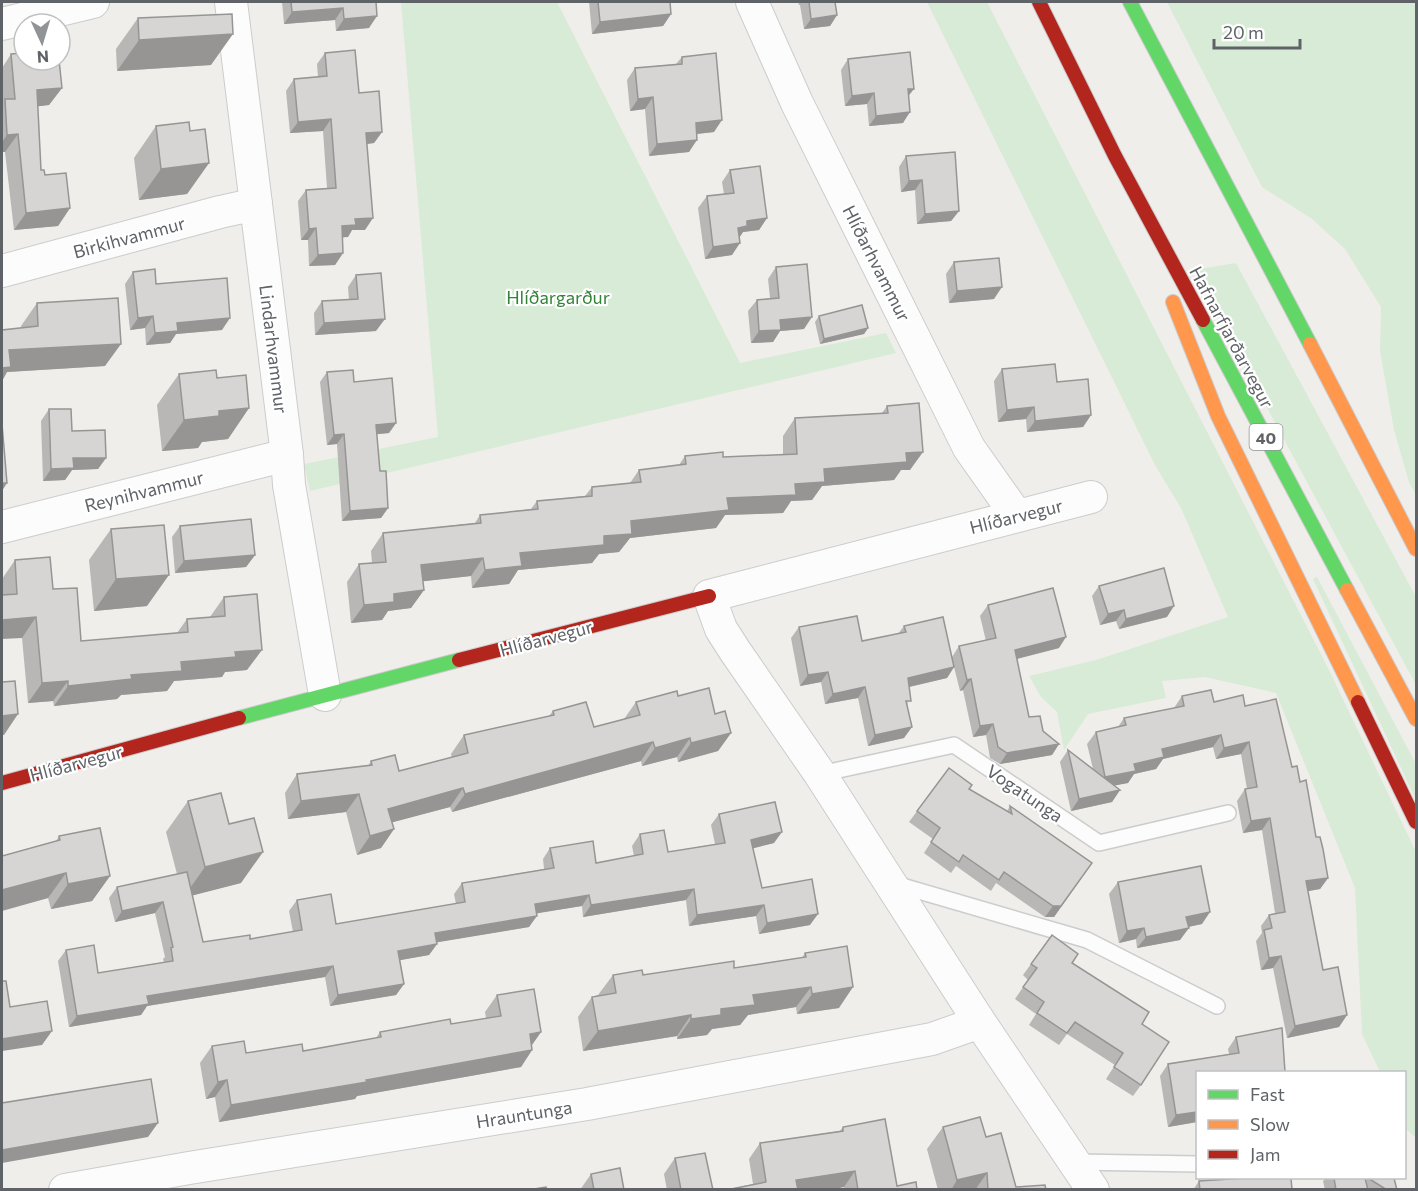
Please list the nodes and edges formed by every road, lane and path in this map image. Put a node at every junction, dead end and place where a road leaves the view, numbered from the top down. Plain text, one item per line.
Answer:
1 (93, 2) edge
2 (231, 2) edge
3 (752, 2) edge
4 (1039, 2) edge
5 (1130, 2) edge
6 (2, 24) edge
7 (1114, 156) junction
8 (256, 204) junction
9 (1158, 264) dead end
10 (2, 271) edge
11 (1166, 286) dead end
12 (287, 455) junction
13 (1091, 497) dead end
14 (1017, 516) junction
15 (2, 526) edge
16 (1416, 549) edge
17 (709, 596) junction
18 (325, 695) junction
19 (1416, 719) edge
20 (820, 774) junction
21 (2, 783) edge
22 (1228, 813) dead end
23 (1416, 822) edge
24 (892, 883) junction
25 (1217, 1006) dead end
26 (977, 1018) junction
27 (1075, 1162) junction
28 (1196, 1164) edge
29 (65, 1190) edge
30 (1093, 1190) edge

1 - 6 street
2 - 8 street, Lindarhvammur
3 - 14 street, Hlíðarhvammur
4 - 7 main road, Hafnarfjarðarvegur / 40
5 - 16 main road
7 - 9 main road
7 - 19 main road, Hafnarfjarðarvegur / 40
8 - 10 street, Birkihvammur
8 - 12 street, Lindarhvammur
11 - 23 main road
12 - 15 street, Reynihvammur
12 - 18 street, Lindarhvammur
13 - 14 street, Hlíðarvegur
14 - 17 street, Hlíðarvegur
17 - 18 main road, Hlíðarvegur
17 - 20 street
18 - 21 main road, Hlíðarvegur
20 - 22 lane, Vogatunga
20 - 24 street
24 - 25 lane
24 - 26 street
26 - 27 street
26 - 29 street, Hrauntunga
27 - 28 lane
27 - 30 street

